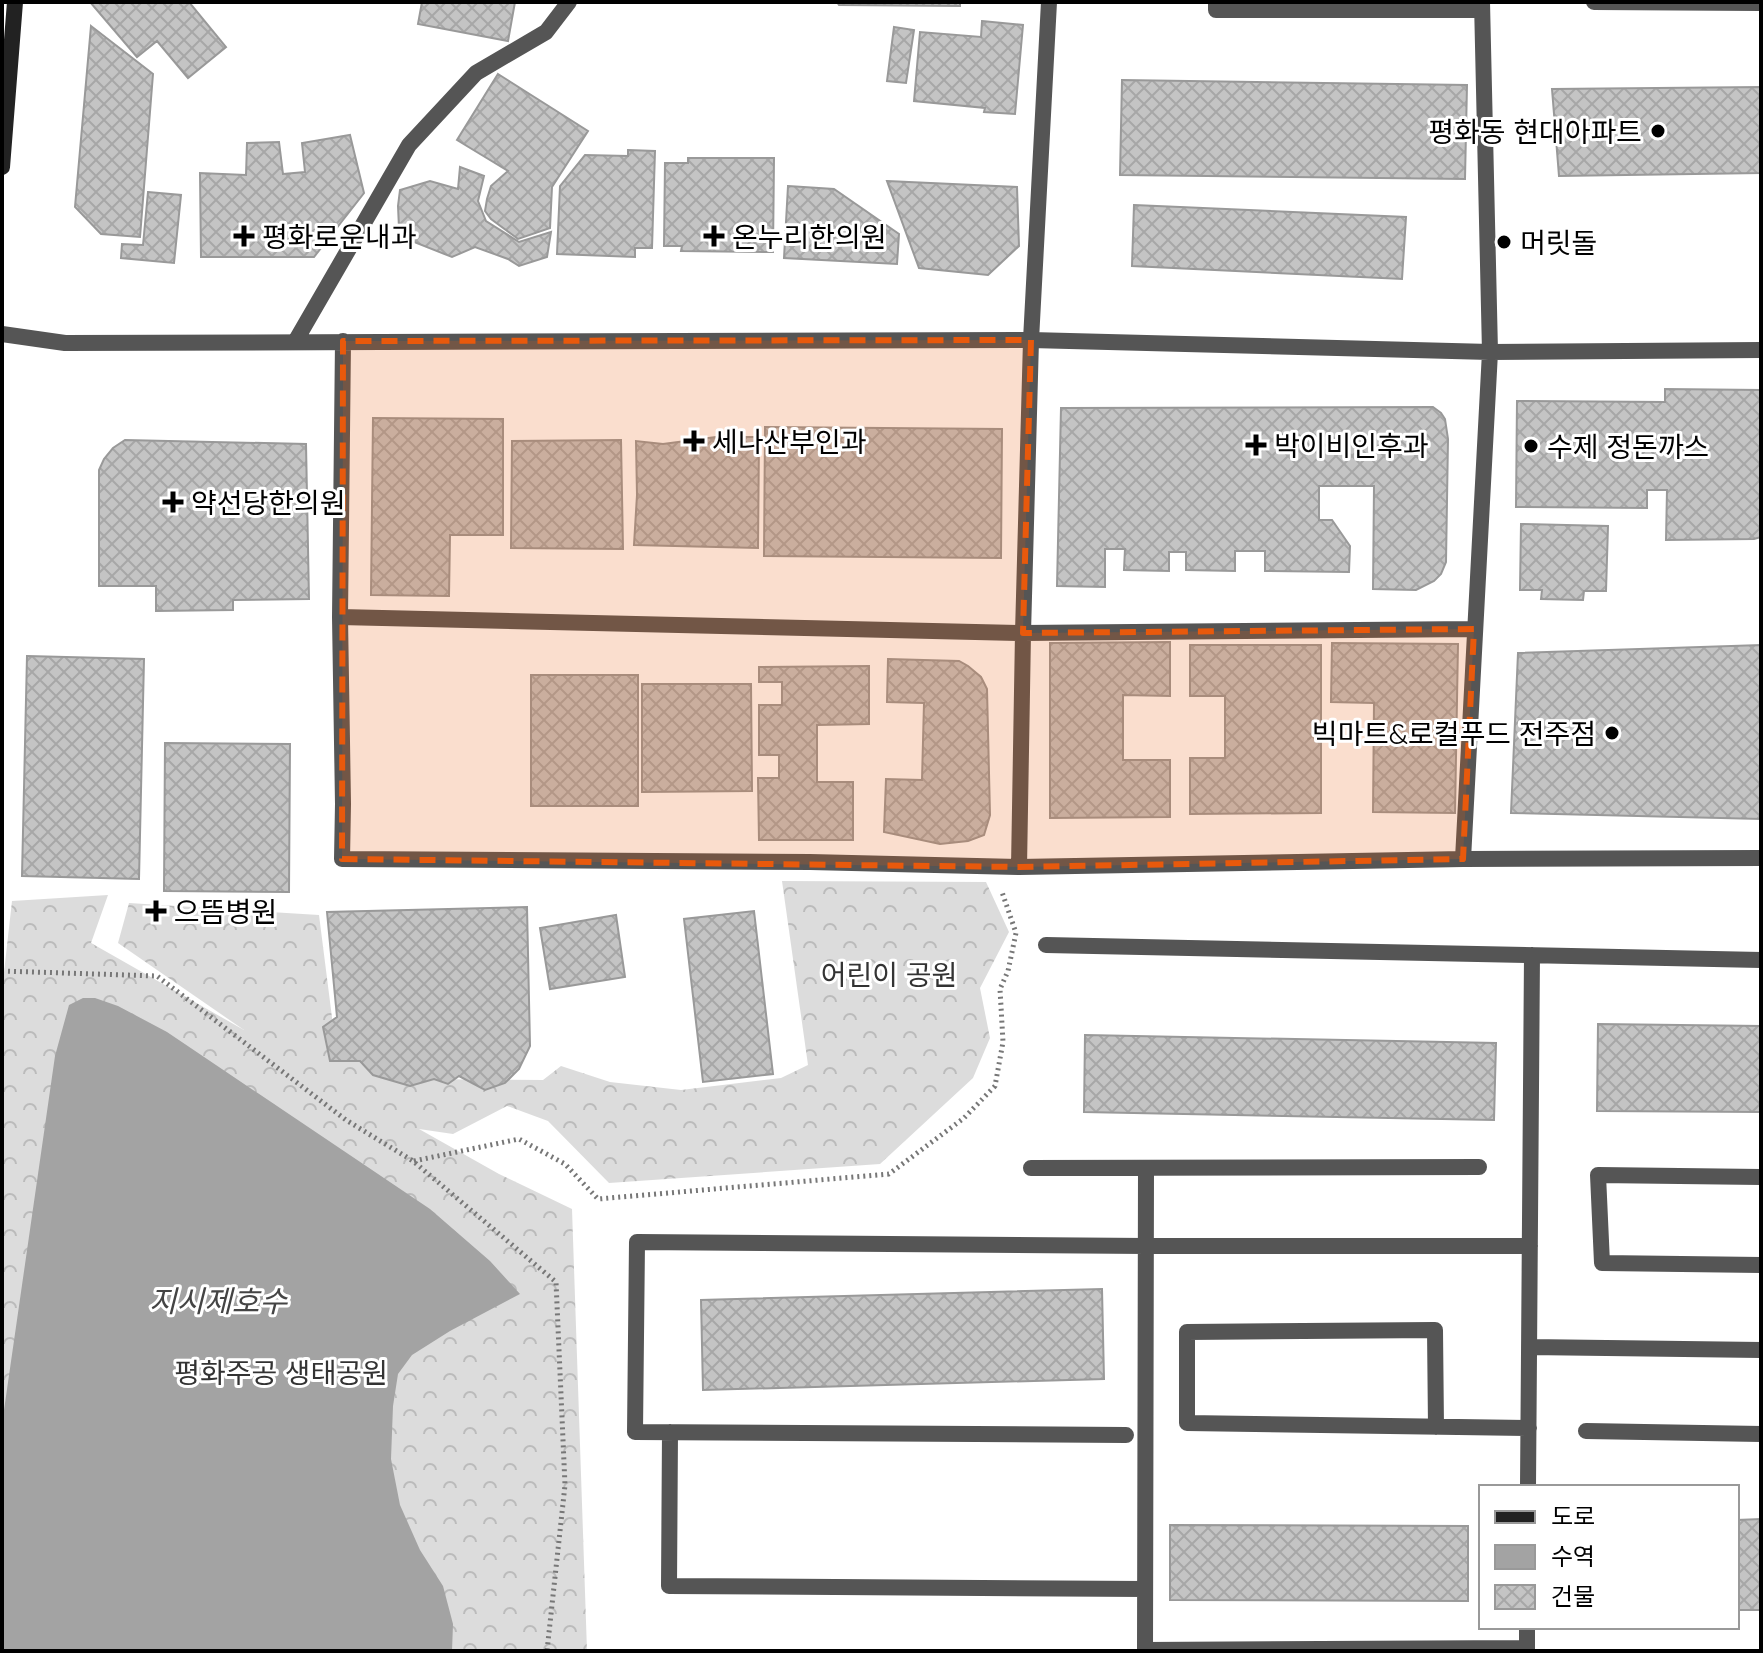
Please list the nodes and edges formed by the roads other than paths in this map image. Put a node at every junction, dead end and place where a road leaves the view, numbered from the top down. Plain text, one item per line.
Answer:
1 (15, 2) edge
2 (569, 2) edge
3 (1049, 2) edge
4 (1216, 2) edge
5 (1594, 2) edge
6 (1761, 3) edge
7 (1385, 6) edge
8 (1482, 6) edge
9 (2, 167) edge
10 (2, 334) edge
11 (1031, 340) junction
12 (343, 341) junction
13 (295, 342) junction
14 (1761, 350) edge
15 (1490, 352) junction
16 (340, 617) junction
17 (1474, 629) junction
18 (1023, 633) junction
19 (1761, 858) edge
20 (1463, 859) junction
21 (1019, 867) junction
22 (1046, 945) dead end
23 (1532, 955) junction
24 (1761, 960) edge
25 (1479, 1167) dead end
26 (1031, 1168) dead end
27 (1146, 1168) junction
28 (1761, 1177) edge
29 (1146, 1246) junction
30 (1530, 1246) junction
31 (1761, 1265) edge
32 (1529, 1347) junction
33 (1761, 1350) edge
34 (1436, 1427) junction
35 (1529, 1428) junction
36 (1586, 1431) dead end
37 (670, 1432) junction
38 (1761, 1434) edge
39 (1126, 1435) dead end
40 (1528, 1485) edge
41 (1145, 1589) junction
42 (1527, 1649) edge
43 (1145, 1650) edge
44 (1356, 1650) edge

1 - 9 street
2 - 13 street
3 - 11 street
4 - 7 street
5 - 6 street
7 - 8 street
8 - 15 street
10 - 13 street
11 - 12 street
11 - 15 street
11 - 18 street
12 - 13 street
12 - 16 street
14 - 15 street
15 - 17 street
16 - 18 street
16 - 21 street
17 - 18 street
17 - 20 street
18 - 21 street
19 - 20 street
20 - 21 street
22 - 23 street
23 - 24 street
23 - 30 street
25 - 27 street
26 - 27 street
27 - 29 street
28 - 31 street
29 - 30 street
29 - 37 street
29 - 41 street
30 - 32 street
32 - 33 street
32 - 35 street
34 - 34 street
34 - 35 street
35 - 40 street
36 - 38 street
37 - 39 street
37 - 41 street
41 - 43 street
42 - 44 street
43 - 44 street

